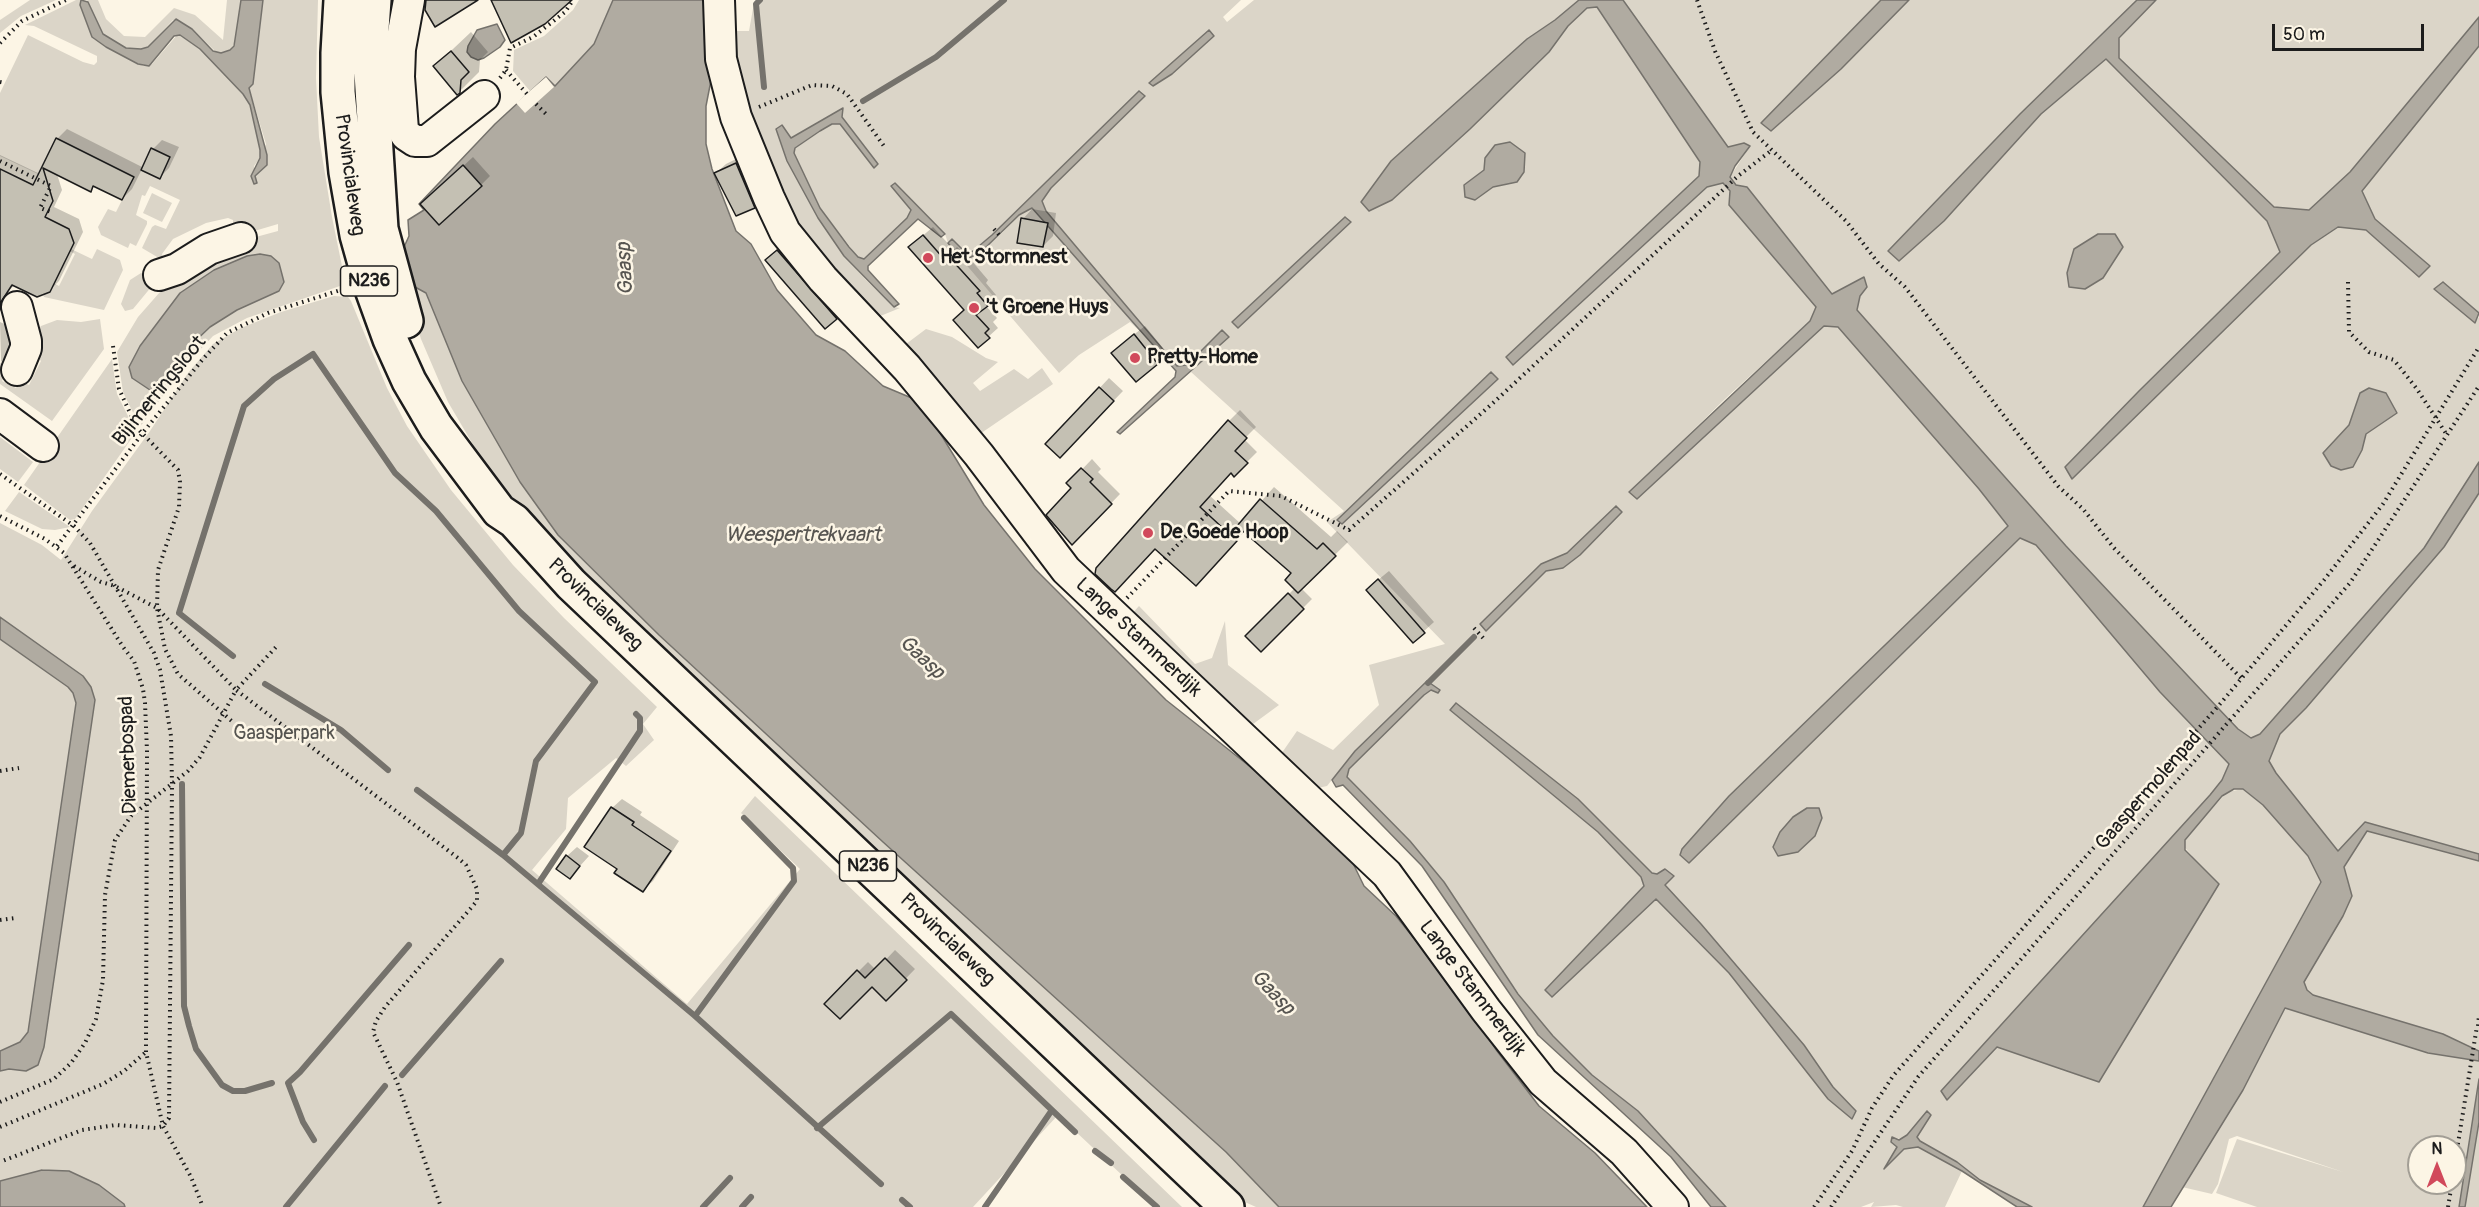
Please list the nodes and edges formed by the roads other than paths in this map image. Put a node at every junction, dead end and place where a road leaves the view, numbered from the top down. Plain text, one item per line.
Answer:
1 (341, 0) edge
2 (374, 0) edge
3 (409, 0) edge
4 (719, 0) edge
5 (484, 96) road end
6 (241, 238) dead end
7 (159, 275) dead end
8 (16, 307) dead end
9 (16, 370) dead end
10 (0, 414) edge
11 (43, 446) dead end
12 (514, 521) junction
13 (1227, 1207) edge
14 (1673, 1207) edge

1 - 12 main road, Provincialeweg / N236
2 - 12 main road, Provincialeweg / N236
3 - 5 street
4 - 14 street, Lange Stammerdijk
6 - 7 street
8 - 9 street
10 - 11 street
12 - 13 main road, Provincialeweg / N236

